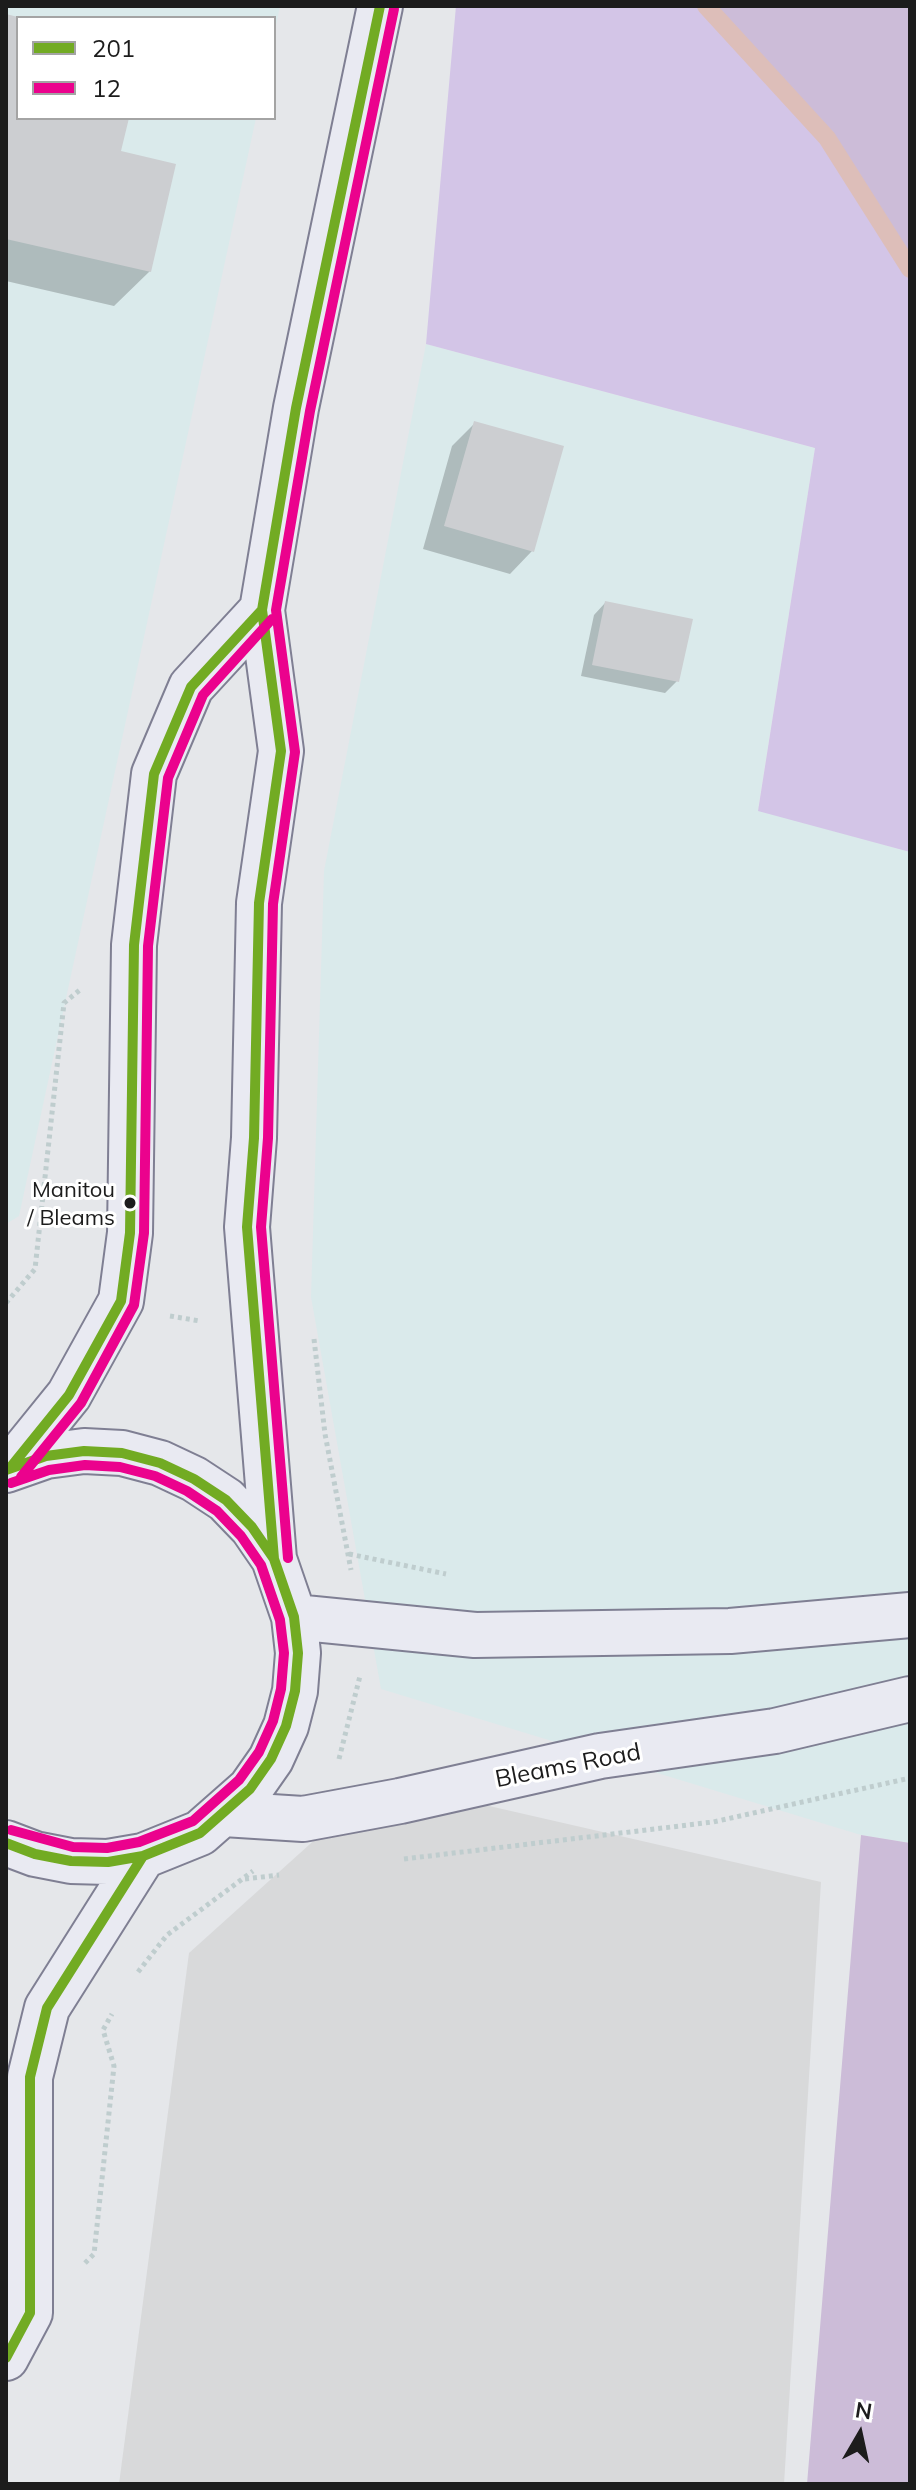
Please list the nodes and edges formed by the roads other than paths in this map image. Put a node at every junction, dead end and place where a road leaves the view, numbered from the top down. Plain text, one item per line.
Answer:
1 (378, 16) edge
2 (262, 610) junction
3 (8, 1469) edge
4 (274, 1559) junction
5 (910, 1615) edge
6 (294, 1617) junction
7 (910, 1699) edge
8 (224, 1814) junction
9 (6, 1843) edge
10 (143, 1856) junction
11 (6, 2358) edge

1 - 2 main road
2 - 3 main road
2 - 4 main road
3 - 4 main road
4 - 6 main road
5 - 6 main road
6 - 8 main road
7 - 8 main road, Bleams Road
8 - 10 main road
9 - 10 main road
10 - 11 main road

